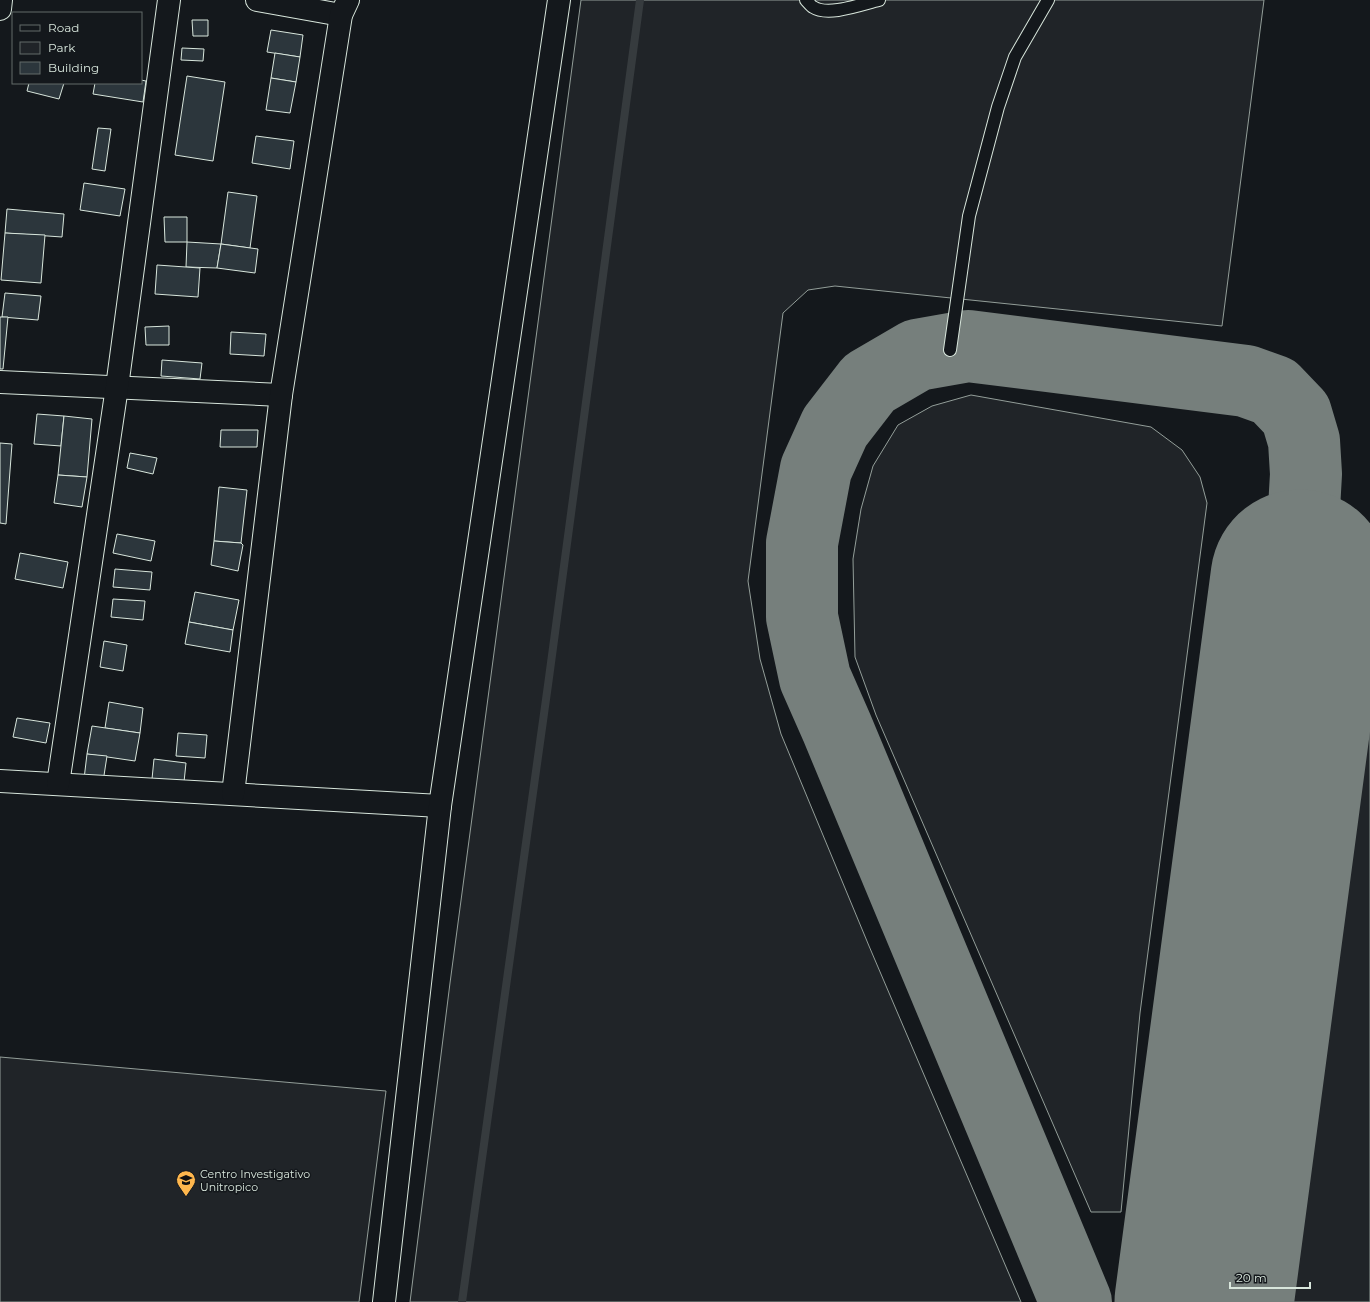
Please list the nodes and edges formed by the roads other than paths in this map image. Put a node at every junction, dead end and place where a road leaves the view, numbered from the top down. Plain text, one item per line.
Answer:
1 (1, 0) edge
2 (169, 0) edge
3 (257, 0) edge
4 (559, 0) edge
5 (806, 0) edge
6 (879, 0) edge
7 (1048, 0) edge
8 (344, 8) edge
9 (0, 10) edge
10 (950, 350) dead end
11 (0, 382) edge
12 (117, 387) junction
13 (281, 395) junction
14 (0, 781) edge
15 (58, 784) junction
16 (233, 794) junction
17 (440, 806) junction
18 (384, 1302) edge

1 - 9 street
2 - 12 street
3 - 8 street
4 - 17 street
5 - 6 lane
7 - 10 lane
8 - 13 street
11 - 12 street
12 - 13 street
12 - 15 street
13 - 16 street
14 - 15 street
15 - 16 street
16 - 17 street
17 - 18 street

